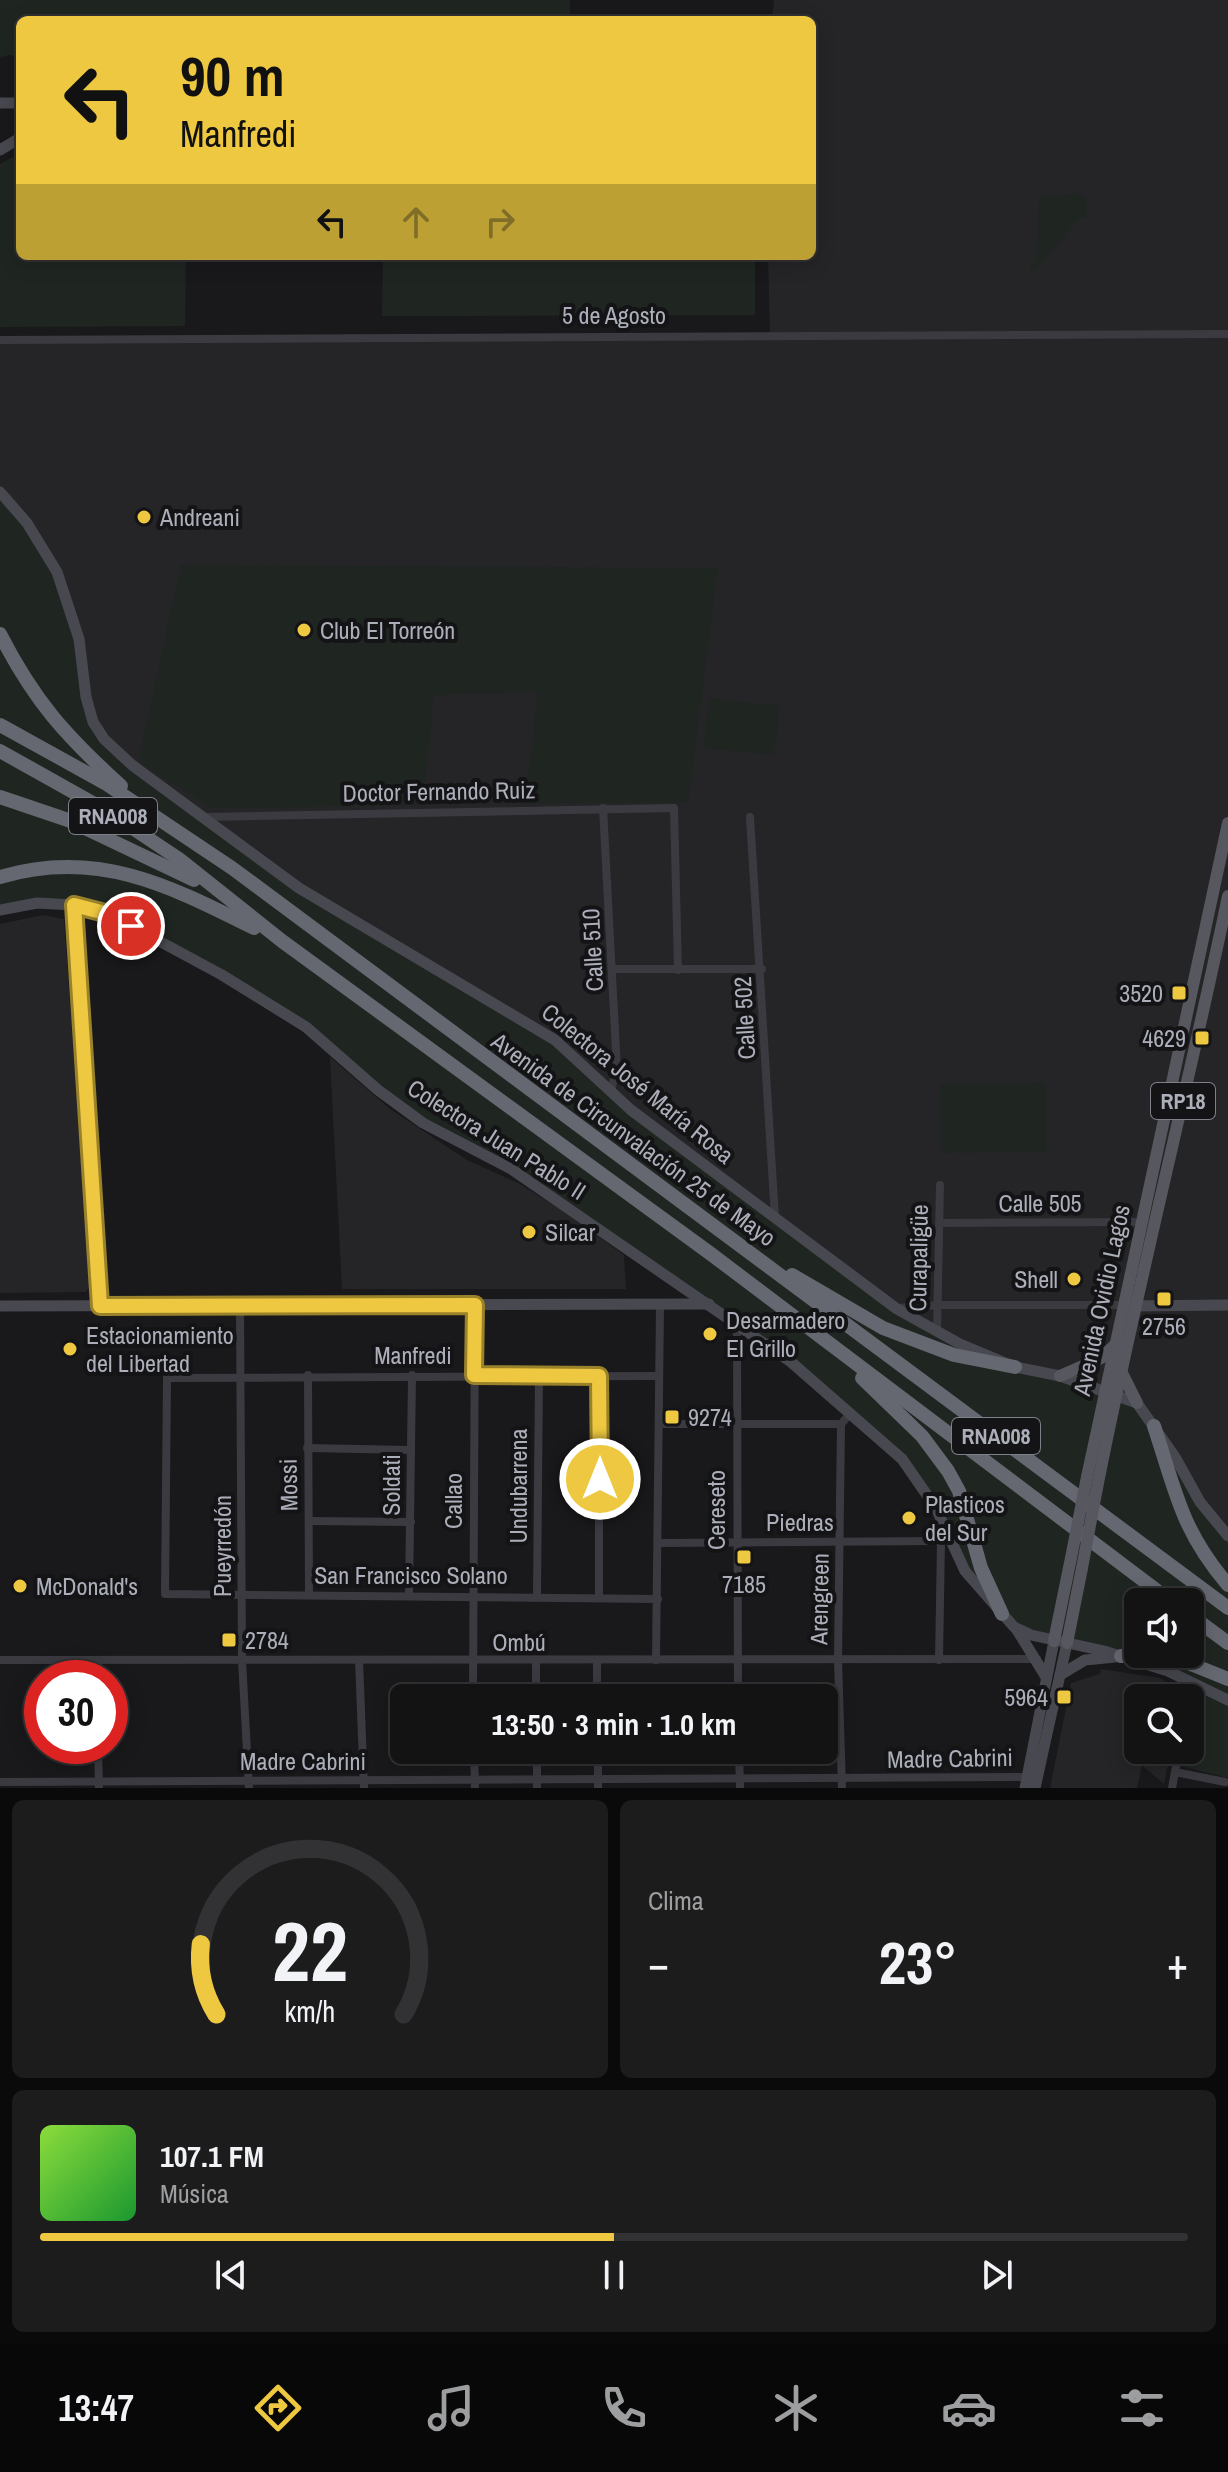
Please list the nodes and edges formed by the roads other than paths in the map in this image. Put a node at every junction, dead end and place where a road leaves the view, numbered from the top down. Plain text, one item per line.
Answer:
1 (1228, 334) edge
2 (0, 340) edge
3 (0, 492) edge
4 (0, 634) edge
5 (0, 725) edge
6 (0, 751) edge
7 (0, 797) edge
8 (603, 808) junction
9 (155, 815) junction
10 (205, 817) junction
11 (750, 817) dead end
12 (1228, 823) edge
13 (0, 877) edge
14 (219, 893) junction
15 (1228, 896) edge
16 (74, 905) junction
17 (0, 910) edge
18 (282, 941) junction
19 (613, 969) junction
20 (762, 969) junction
21 (678, 970) junction
22 (611, 1090) junction
23 (940, 1185) dead end
24 (775, 1217) junction
25 (1140, 1222) junction
26 (939, 1223) junction
27 (765, 1263) junction
28 (240, 1303) junction
29 (710, 1304) junction
30 (475, 1305) junction
31 (938, 1305) junction
32 (1228, 1305) edge
33 (0, 1306) edge
34 (100, 1306) junction
35 (660, 1306) junction
36 (1130, 1306) junction
37 (897, 1309) junction
38 (800, 1321) junction
39 (737, 1322) junction
40 (937, 1331) junction
41 (1116, 1344) junction
42 (1015, 1367) junction
43 (1121, 1368) junction
44 (308, 1375) junction
45 (412, 1375) junction
46 (474, 1375) junction
47 (242, 1376) junction
48 (539, 1376) junction
49 (599, 1376) junction
50 (659, 1376) junction
51 (1060, 1376) junction
52 (1110, 1391) junction
53 (1137, 1403) junction
54 (850, 1414) junction
55 (736, 1423) junction
56 (659, 1424) junction
57 (841, 1424) junction
58 (1154, 1426) junction
59 (307, 1448) junction
60 (411, 1450) junction
61 (309, 1521) junction
62 (411, 1522) junction
63 (1228, 1536) edge
64 (945, 1538) junction
65 (736, 1542) junction
66 (840, 1542) junction
67 (659, 1543) junction
68 (1228, 1585) edge
69 (1153, 1588) edge
70 (165, 1594) joint
71 (242, 1594) junction
72 (309, 1595) junction
73 (409, 1595) junction
74 (473, 1596) junction
75 (537, 1596) junction
76 (599, 1597) junction
77 (658, 1599) junction
78 (1228, 1608) edge
79 (1002, 1614) junction
80 (1204, 1625) edge
81 (1014, 1627) junction
82 (1060, 1642) junction
83 (1228, 1643) edge
84 (1121, 1656) junction
85 (1124, 1656) edge
86 (1037, 1659) junction
87 (0, 1660) edge
88 (24, 1660) edge
89 (128, 1660) edge
90 (242, 1660) junction
91 (359, 1660) junction
92 (656, 1660) junction
93 (737, 1660) junction
94 (838, 1660) junction
95 (939, 1660) junction
96 (536, 1661) junction
97 (597, 1661) junction
98 (473, 1662) junction
99 (1201, 1668) edge
100 (1060, 1675) junction
101 (1047, 1678) junction
102 (1228, 1679) edge
103 (1193, 1682) joint
104 (473, 1684) edge
105 (536, 1684) edge
106 (597, 1684) edge
107 (738, 1684) edge
108 (1228, 1700) edge
109 (98, 1764) edge
110 (474, 1764) edge
111 (739, 1764) edge
112 (1176, 1764) edge
113 (1175, 1772) junction
114 (0, 1782) edge
115 (1225, 1782) dead end
116 (1031, 1783) edge
117 (475, 1784) edge
118 (537, 1784) edge
119 (598, 1784) edge
120 (740, 1784) edge
121 (842, 1784) edge
122 (99, 1785) edge
123 (249, 1785) edge
124 (364, 1785) edge
125 (1172, 1788) edge

1 - 2 street, 5 de Agosto
3 - 10 main road, Colectora José María Rosa
4 - 9 highway
5 - 9 highway, Avenida de Circunvalación 25 de Mayo / RNA008
6 - 14 highway, Avenida de Circunvalación 25 de Mayo / RNA008
7 - 14 highway
8 - 10 street, Doctor Fernando Ruiz
8 - 19 street, Calle 510
8 - 21 street, Doctor Fernando Ruiz
9 - 27 highway, Avenida de Circunvalación 25 de Mayo / RNA008
10 - 22 main road, Colectora José María Rosa
11 - 20 street, Calle 502
12 - 25 main road, Avenida Ovidio Lagos / RP18
13 - 18 highway
14 - 18 highway, Avenida de Circunvalación 25 de Mayo / RNA008
15 - 36 main road, Avenida Ovidio Lagos / RP18
16 - 17 main road, Colectora Juan Pablo II
16 - 29 main road, Colectora Juan Pablo II
16 - 34 street
18 - 38 highway, Avenida de Circunvalación 25 de Mayo / RNA008
19 - 21 street
19 - 22 street, Calle 510
20 - 21 street
20 - 24 street, Calle 502
22 - 24 main road, Colectora José María Rosa
23 - 26 street, Curapaligüe
24 - 37 main road, Colectora José María Rosa
25 - 26 street, Calle 505
25 - 36 main road, Avenida Ovidio Lagos / RP18
26 - 31 street, Curapaligüe
27 - 42 highway
27 - 78 highway, Avenida de Circunvalación 25 de Mayo / RNA008
28 - 30 main road
28 - 34 main road
28 - 47 street, Pueyrredón
29 - 35 main road
29 - 39 main road, Colectora Juan Pablo II
30 - 35 main road
30 - 46 street, Callao
31 - 36 street
31 - 37 street
31 - 40 street, Curapaligüe
32 - 36 main road
33 - 34 main road
35 - 50 street
36 - 41 main road, Avenida Ovidio Lagos / RP18
36 - 43 main road, Avenida Ovidio Lagos / RP18
37 - 40 main road, Colectora José María Rosa
38 - 69 highway, Avenida de Circunvalación 25 de Mayo / RNA008
38 - 79 highway
39 - 54 main road, Colectora Juan Pablo II
39 - 55 street, Cereseto
40 - 42 main road, Colectora José María Rosa
41 - 51 main road
41 - 52 main road, Avenida Ovidio Lagos / RP18
42 - 51 main road, Colectora José María Rosa
43 - 52 main road, Avenida Ovidio Lagos / RP18
43 - 53 main road
44 - 45 street, Manfredi
44 - 47 street, Manfredi
44 - 59 street, Mossi
45 - 46 street, Manfredi
45 - 60 street, Soldati
46 - 48 street, Manfredi
46 - 74 street, Callao
47 - 70 street, Manfredi
47 - 71 street, Pueyrredón
48 - 49 street, Manfredi
48 - 75 street, Undubarrena
49 - 50 street, Manfredi
49 - 76 street
50 - 56 street
51 - 52 main road, Colectora José María Rosa
52 - 53 main road, Colectora José María Rosa
52 - 82 main road, Avenida Ovidio Lagos / RP18, bridge
52 - 82 main road, Avenida Ovidio Lagos / RP18, bridge
53 - 58 main road, Colectora José María Rosa
54 - 57 street
54 - 64 main road, Colectora Juan Pablo II
55 - 56 street
55 - 57 street
55 - 65 street, Cereseto
56 - 67 street
57 - 66 street, Arengreen
58 - 63 main road, Colectora José María Rosa
58 - 68 highway
59 - 60 street
59 - 61 street, Mossi
60 - 62 street, Soldati
61 - 62 street
61 - 72 street, Mossi
62 - 73 street, Soldati
64 - 66 street, Piedras
64 - 79 main road, Colectora Juan Pablo II
64 - 95 street
65 - 66 street, Piedras
65 - 67 street, Piedras
65 - 93 street, Cereseto
66 - 94 street, Arengreen
67 - 77 street
70 - 71 street, San Francisco Solano
71 - 72 street, San Francisco Solano
71 - 90 street, Pueyrredón
72 - 73 street, San Francisco Solano
73 - 74 street, San Francisco Solano
74 - 75 street, San Francisco Solano
74 - 98 street, Callao
75 - 76 street, San Francisco Solano
76 - 77 street, San Francisco Solano
77 - 92 street
79 - 81 main road, Colectora Juan Pablo II
80 - 83 highway
81 - 82 main road, Colectora Juan Pablo II
81 - 86 main road
82 - 84 main road, Colectora Juan Pablo II
82 - 100 main road, Avenida Ovidio Lagos
82 - 101 main road, Avenida Ovidio Lagos
84 - 85 highway
84 - 100 main road
84 - 103 main road, Colectora Juan Pablo II
86 - 95 street, Ombú
86 - 101 main road
87 - 88 street, Ombú
89 - 90 street, Ombú
90 - 91 street, Ombú
90 - 123 street, Pueyrredón
91 - 98 street, Ombú
91 - 124 street
92 - 93 street, Ombú
92 - 97 street, Ombú
93 - 94 street, Ombú
93 - 107 street, Cereseto
94 - 95 street, Ombú
94 - 121 street, Arengreen
96 - 97 street, Ombú
96 - 98 street, Ombú
96 - 105 street
97 - 106 street
98 - 104 street, Callao
99 - 102 highway
100 - 116 main road, Avenida Ovidio Lagos
101 - 116 main road, Avenida Ovidio Lagos
103 - 108 main road, Colectora Juan Pablo II
109 - 122 street
110 - 117 street
111 - 120 street
112 - 113 street
113 - 115 street
113 - 125 street
114 - 122 street, Madre Cabrini
116 - 121 street, Madre Cabrini
117 - 118 street, Madre Cabrini
117 - 124 street, Madre Cabrini
118 - 119 street, Madre Cabrini
119 - 120 street, Madre Cabrini
120 - 121 street, Madre Cabrini
122 - 123 street, Madre Cabrini
123 - 124 street, Madre Cabrini

